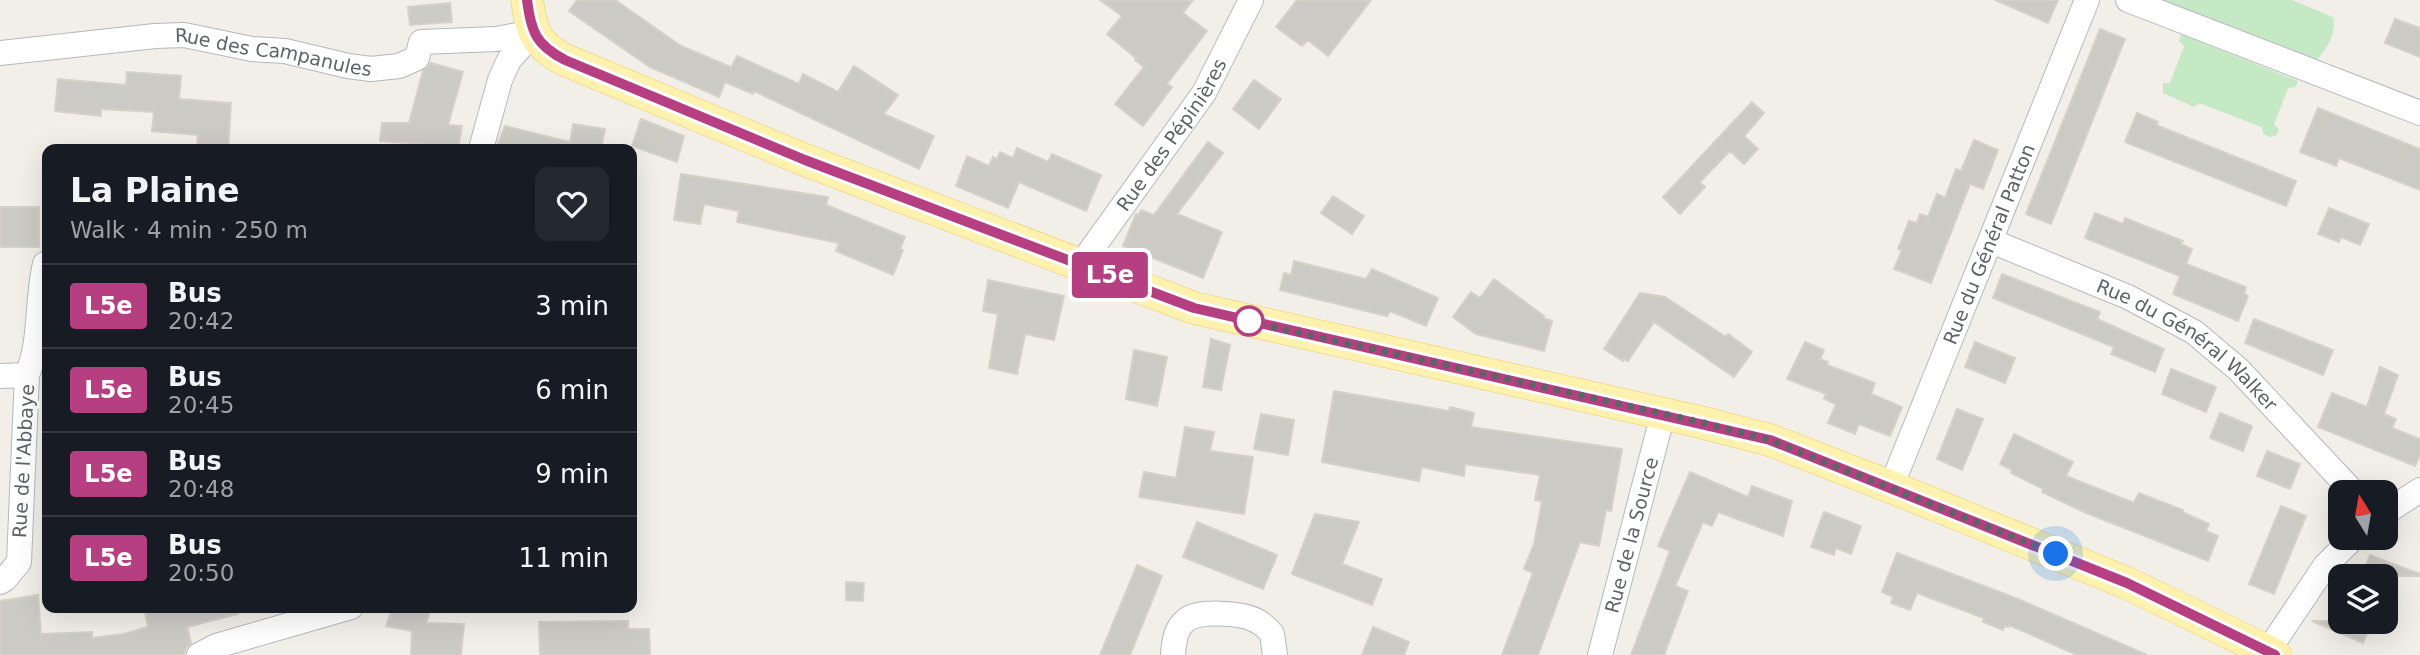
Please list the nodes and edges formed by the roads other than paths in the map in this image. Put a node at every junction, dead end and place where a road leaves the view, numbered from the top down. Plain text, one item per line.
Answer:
1 (527, 0) edge
2 (2087, 0) edge
3 (2128, 0) edge
4 (1249, 1) edge
5 (534, 33) junction
6 (0, 53) edge
7 (2420, 113) edge
8 (482, 144) edge
9 (1991, 241) junction
10 (1081, 264) junction
11 (42, 276) edge
12 (27, 375) junction
13 (0, 376) edge
14 (1662, 414) junction
15 (2342, 480) edge
16 (1891, 487) junction
17 (2420, 490) edge
18 (2398, 504) edge
19 (2341, 550) edge
20 (0, 582) edge
21 (330, 613) edge
22 (2272, 653) edge
23 (199, 655) edge
24 (1173, 655) edge
25 (1275, 655) edge
26 (1600, 655) edge

1 - 5 main road
2 - 9 street, Rue du Général Patton
3 - 7 street
4 - 10 street, Rue des Pépinières
5 - 6 street, Rue des Campanules
5 - 8 street
5 - 10 main road
9 - 15 street, Rue du Général Walker
9 - 16 street, Rue du Général Patton
10 - 14 main road
11 - 12 street, Rue de l'Abbaye
12 - 13 street, Rue de l'Abbaye
12 - 20 street, Rue de l'Abbaye
14 - 16 main road
14 - 26 street, Rue de la Source
16 - 22 main road
17 - 18 street
19 - 22 street
21 - 23 street
24 - 25 street

